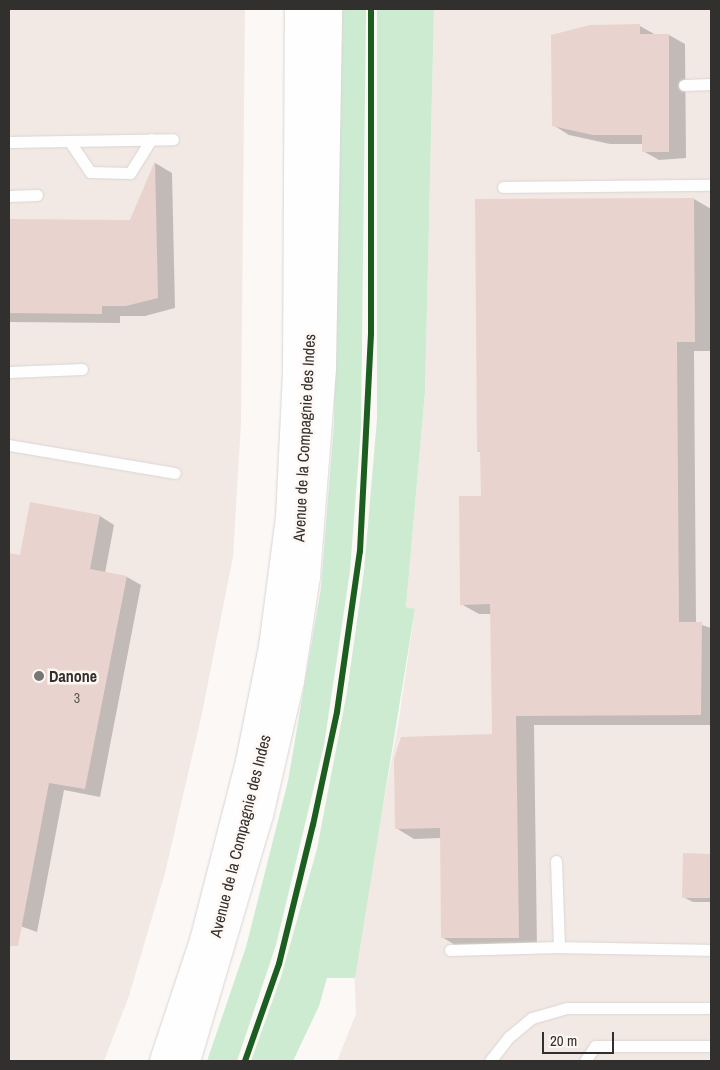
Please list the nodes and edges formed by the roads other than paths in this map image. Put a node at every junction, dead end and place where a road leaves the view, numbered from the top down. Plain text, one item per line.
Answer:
1 (299, 9) edge
2 (313, 9) edge
3 (328, 9) edge
4 (711, 84) edge
5 (684, 85) dead end
6 (150, 139) junction
7 (173, 139) dead end
8 (9, 142) edge
9 (70, 142) junction
10 (312, 143) dead end
11 (711, 185) edge
12 (503, 186) dead end
13 (37, 195) dead end
14 (9, 196) edge
15 (312, 230) dead end
16 (82, 369) dead end
17 (9, 372) edge
18 (9, 445) edge
19 (175, 473) dead end
20 (556, 861) dead end
21 (559, 946) junction
22 (450, 950) dead end
23 (711, 950) edge
24 (711, 1008) edge
25 (711, 1046) edge
26 (164, 1061) edge
27 (175, 1061) edge
28 (186, 1061) edge
29 (490, 1061) edge
30 (585, 1061) edge

1 - 26 main road, Avenue de la Compagnie des Indes
2 - 10 lane
3 - 28 main road, Avenue de la Compagnie des Indes
4 - 5 lane
6 - 7 lane
6 - 9 lane
6 - 9 lane
8 - 9 lane
11 - 12 lane
13 - 14 lane
15 - 27 lane, Avenue de la Compagnie des Indes
16 - 17 lane
18 - 19 lane
20 - 21 lane
21 - 22 lane
21 - 23 lane
24 - 29 lane
25 - 30 lane

